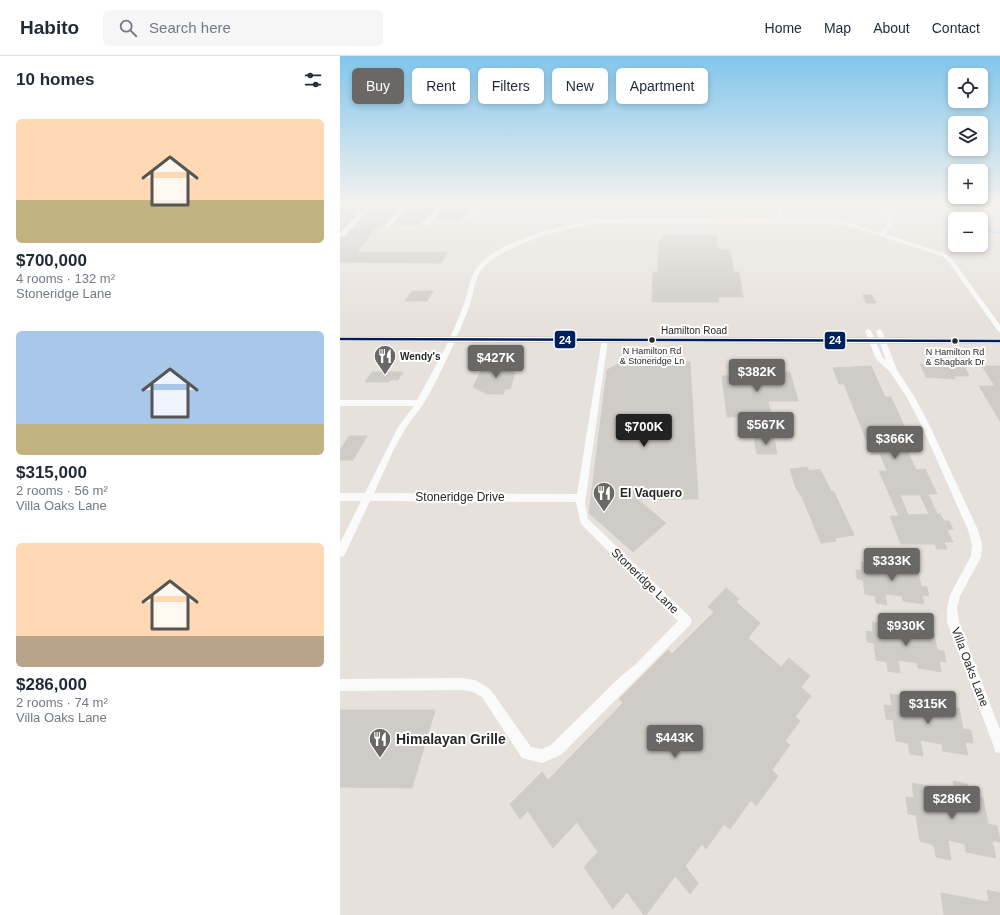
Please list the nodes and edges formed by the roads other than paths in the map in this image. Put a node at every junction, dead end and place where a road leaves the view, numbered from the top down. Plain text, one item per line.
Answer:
1 (512, 245) edge
2 (914, 245) edge
3 (340, 330) edge
4 (1000, 330) edge
5 (455, 334) junction
6 (875, 336) junction
7 (605, 339) junction
8 (340, 340) edge
9 (1000, 341) edge
10 (893, 370) junction
11 (340, 403) edge
12 (420, 403) junction
13 (340, 497) edge
14 (369, 497) junction
15 (581, 498) junction
16 (340, 553) edge
17 (340, 684) edge
18 (1000, 747) edge

1 - 5 street
2 - 4 street
3 - 5 main road, Hamilton Road
4 - 6 main road, Hamilton Road
5 - 6 main road, Hamilton Road
5 - 7 main road, Hamilton Road
5 - 8 main road, Hamilton Road
5 - 12 street
6 - 7 main road, Hamilton Road
6 - 9 main road, Hamilton Road
6 - 10 street, Villa Oaks Lane
6 - 10 street, Villa Oaks Lane
7 - 15 street, Stoneridge Lane
10 - 18 street, Villa Oaks Lane
11 - 12 street
12 - 14 street
13 - 14 street, Stoneridge Drive
14 - 15 street, Stoneridge Drive
14 - 16 street
15 - 17 street, Stoneridge Lane

